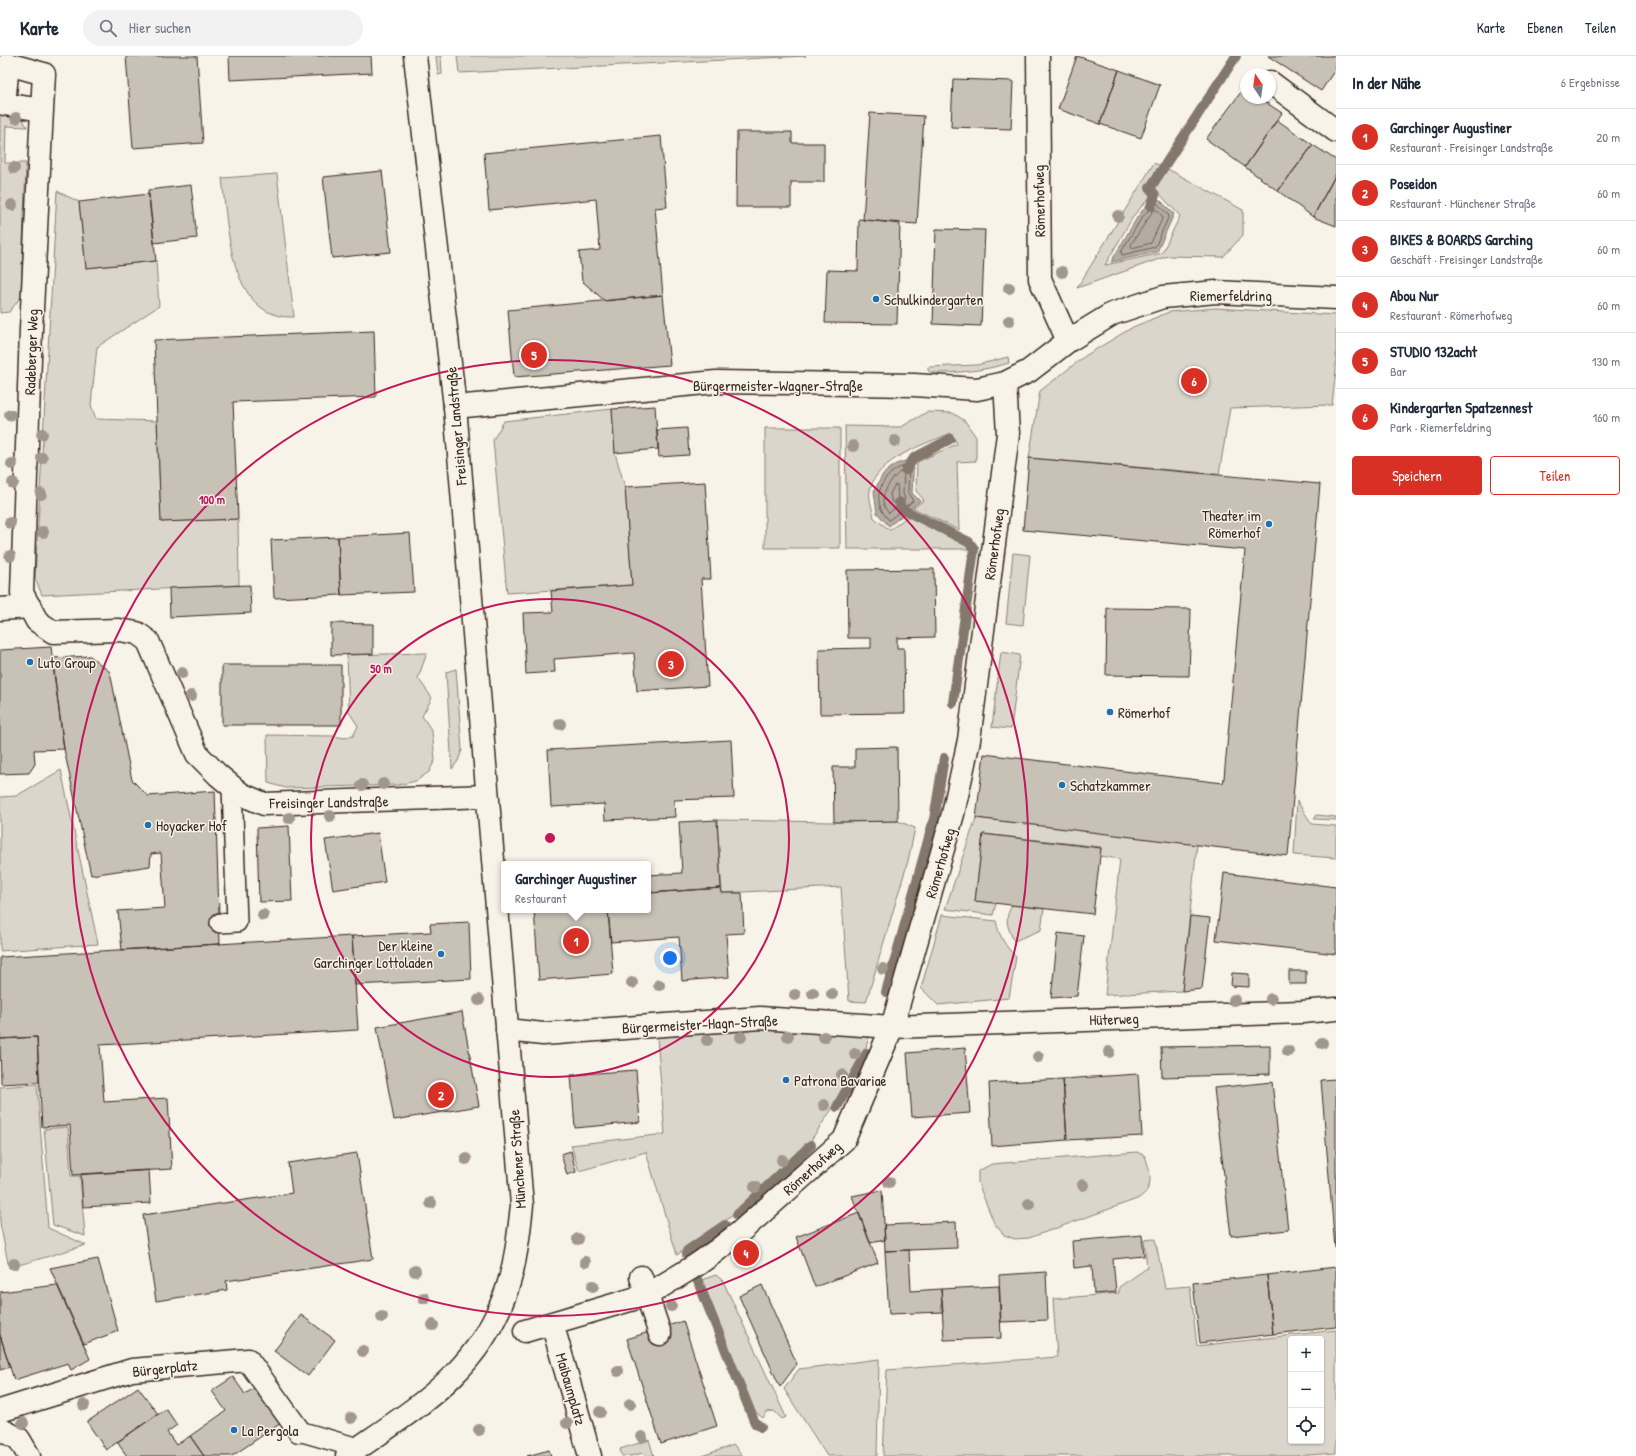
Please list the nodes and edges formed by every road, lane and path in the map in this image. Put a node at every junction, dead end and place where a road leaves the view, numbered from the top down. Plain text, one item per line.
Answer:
1 (416, 56) edge
2 (1038, 56) edge
3 (1276, 86) edge
4 (42, 110) dead end
5 (1336, 131) edge
6 (1336, 298) edge
7 (1068, 341) junction
8 (1005, 383) junction
9 (455, 407) junction
10 (26, 600) junction
11 (0, 609) edge
12 (232, 786) junction
13 (487, 796) junction
14 (220, 923) dead end
15 (1336, 1009) edge
16 (892, 1027) junction
17 (507, 1030) junction
18 (644, 1286) junction
19 (552, 1323) junction
20 (525, 1331) dead end
21 (660, 1334) dead end
22 (0, 1412) edge
23 (0, 1429) edge
24 (299, 1431) joint
25 (352, 1452) edge
26 (29, 1456) edge
27 (590, 1456) edge

1 - 9 street, Freisinger Landstraße
2 - 7 street, Römerhofweg
3 - 5 street
4 - 10 street, Radeberger Weg
6 - 7 street, Riemerfeldring
7 - 8 street, Riemerfeldring
8 - 9 street, Bürgermeister-Wagner-Straße
8 - 16 street, Römerhofweg
9 - 13 street, Freisinger Landstraße
10 - 11 street
10 - 12 street, Freisinger Landstraße
12 - 13 street, Freisinger Landstraße
12 - 14 lane
13 - 17 street, Freisinger Landstraße
15 - 16 street, Hüterweg
16 - 17 street, Bürgermeister-Hagn-Straße
16 - 18 street, Römerhofweg
17 - 25 street, Münchener Straße
18 - 19 street
18 - 21 street
19 - 20 street
19 - 27 street, Maibaumplatz
22 - 24 street, Bürgerplatz
23 - 26 street
24 - 25 lane

